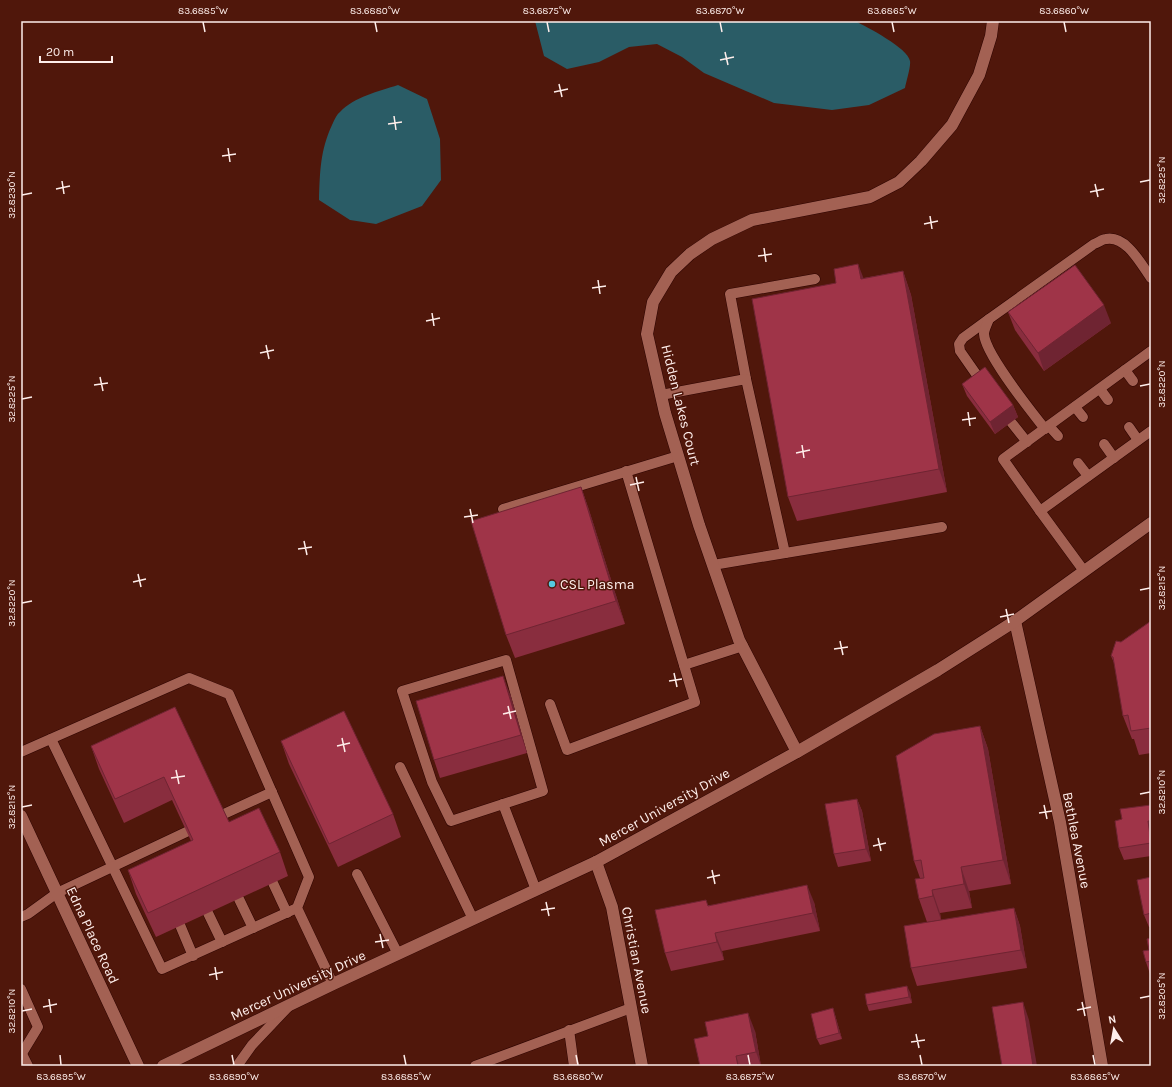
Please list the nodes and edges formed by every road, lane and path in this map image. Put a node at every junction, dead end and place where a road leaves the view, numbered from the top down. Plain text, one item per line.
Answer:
1 (993, 21) edge
2 (1151, 278) edge
3 (815, 279) dead end
4 (989, 319) junction
5 (1150, 353) edge
6 (1125, 370) junction
7 (746, 379) junction
8 (1133, 381) dead end
9 (984, 384) edge
10 (1100, 389) junction
11 (660, 395) junction
12 (1108, 400) dead end
13 (1075, 407) junction
14 (1083, 417) dead end
15 (1011, 422) dead end
16 (1047, 427) junction
17 (1129, 427) dead end
18 (1151, 431) edge
19 (1058, 436) dead end
20 (1138, 440) junction
21 (1027, 442) junction
22 (1104, 444) dead end
23 (678, 456) junction
24 (1114, 458) junction
25 (1078, 463) dead end
26 (626, 471) junction
27 (1088, 476) junction
28 (503, 508) dead end
29 (1040, 511) junction
30 (1151, 523) edge
31 (942, 527) dead end
32 (785, 553) junction
33 (713, 565) junction
34 (1084, 571) junction
35 (1014, 621) junction
36 (742, 646) junction
37 (684, 665) junction
38 (550, 704) dead end
39 (51, 739) junction
40 (21, 752) edge
41 (797, 752) junction
42 (400, 767) dead end
43 (272, 792) junction
44 (503, 804) junction
45 (21, 816) edge
46 (596, 862) junction
47 (113, 866) junction
48 (357, 874) dead end
49 (273, 883) dead end
50 (536, 890) junction
51 (57, 892) junction
52 (238, 899) dead end
53 (297, 908) junction
54 (208, 913) dead end
55 (287, 913) junction
56 (21, 918) edge
57 (473, 919) junction
58 (180, 925) dead end
59 (252, 928) junction
60 (222, 942) junction
61 (398, 954) junction
62 (194, 956) junction
63 (333, 984) junction
64 (21, 989) edge
65 (290, 1005) junction
66 (631, 1008) junction
67 (569, 1030) junction
68 (21, 1054) edge
69 (28, 1066) edge
70 (138, 1066) edge
71 (163, 1066) edge
72 (237, 1066) edge
73 (476, 1066) edge
74 (574, 1066) edge
75 (642, 1066) edge
76 (1102, 1066) edge

1 - 11 street, Hidden Lakes Court
2 - 4 lane
3 - 7 lane
4 - 9 lane
4 - 16 lane
5 - 6 lane
6 - 8 lane
6 - 10 lane
7 - 11 lane
7 - 32 lane
10 - 12 lane
10 - 13 lane
11 - 23 street, Hidden Lakes Court
13 - 14 lane
13 - 16 lane
15 - 21 lane
16 - 19 lane
16 - 21 lane
17 - 20 lane
18 - 20 lane
20 - 24 lane
21 - 29 lane
22 - 24 lane
23 - 26 lane
23 - 33 street, Hidden Lakes Court
24 - 27 lane
25 - 27 lane
26 - 28 lane
26 - 37 lane
27 - 29 lane
29 - 34 lane
30 - 34 street, Mercer University Drive
31 - 32 lane
32 - 33 lane
33 - 36 street, Hidden Lakes Court
34 - 35 street, Mercer University Drive
35 - 41 street, Mercer University Drive
35 - 76 street, Bethlea Avenue
36 - 37 lane
36 - 41 street, Hidden Lakes Court
37 - 38 lane
39 - 40 lane
39 - 43 lane
39 - 47 lane
41 - 46 street, Mercer University Drive
42 - 57 lane
43 - 47 lane
43 - 53 lane
44 - 44 lane
44 - 50 lane
45 - 51 street, Edna Place Road
46 - 50 street, Mercer University Drive
46 - 66 street, Christian Avenue
47 - 51 lane
47 - 62 lane
48 - 61 lane
49 - 55 lane
50 - 57 street, Mercer University Drive
51 - 56 lane
51 - 70 street, Edna Place Road
52 - 59 lane
53 - 55 lane
53 - 63 lane
54 - 60 lane
55 - 59 lane
57 - 61 street, Mercer University Drive
58 - 62 lane
59 - 60 lane
60 - 62 lane
61 - 63 street, Mercer University Drive
63 - 65 street, Mercer University Drive
64 - 68 lane
65 - 71 street, Mercer University Drive
65 - 72 lane
66 - 67 lane
66 - 75 street, Christian Avenue
67 - 73 lane
67 - 74 lane
68 - 69 lane

